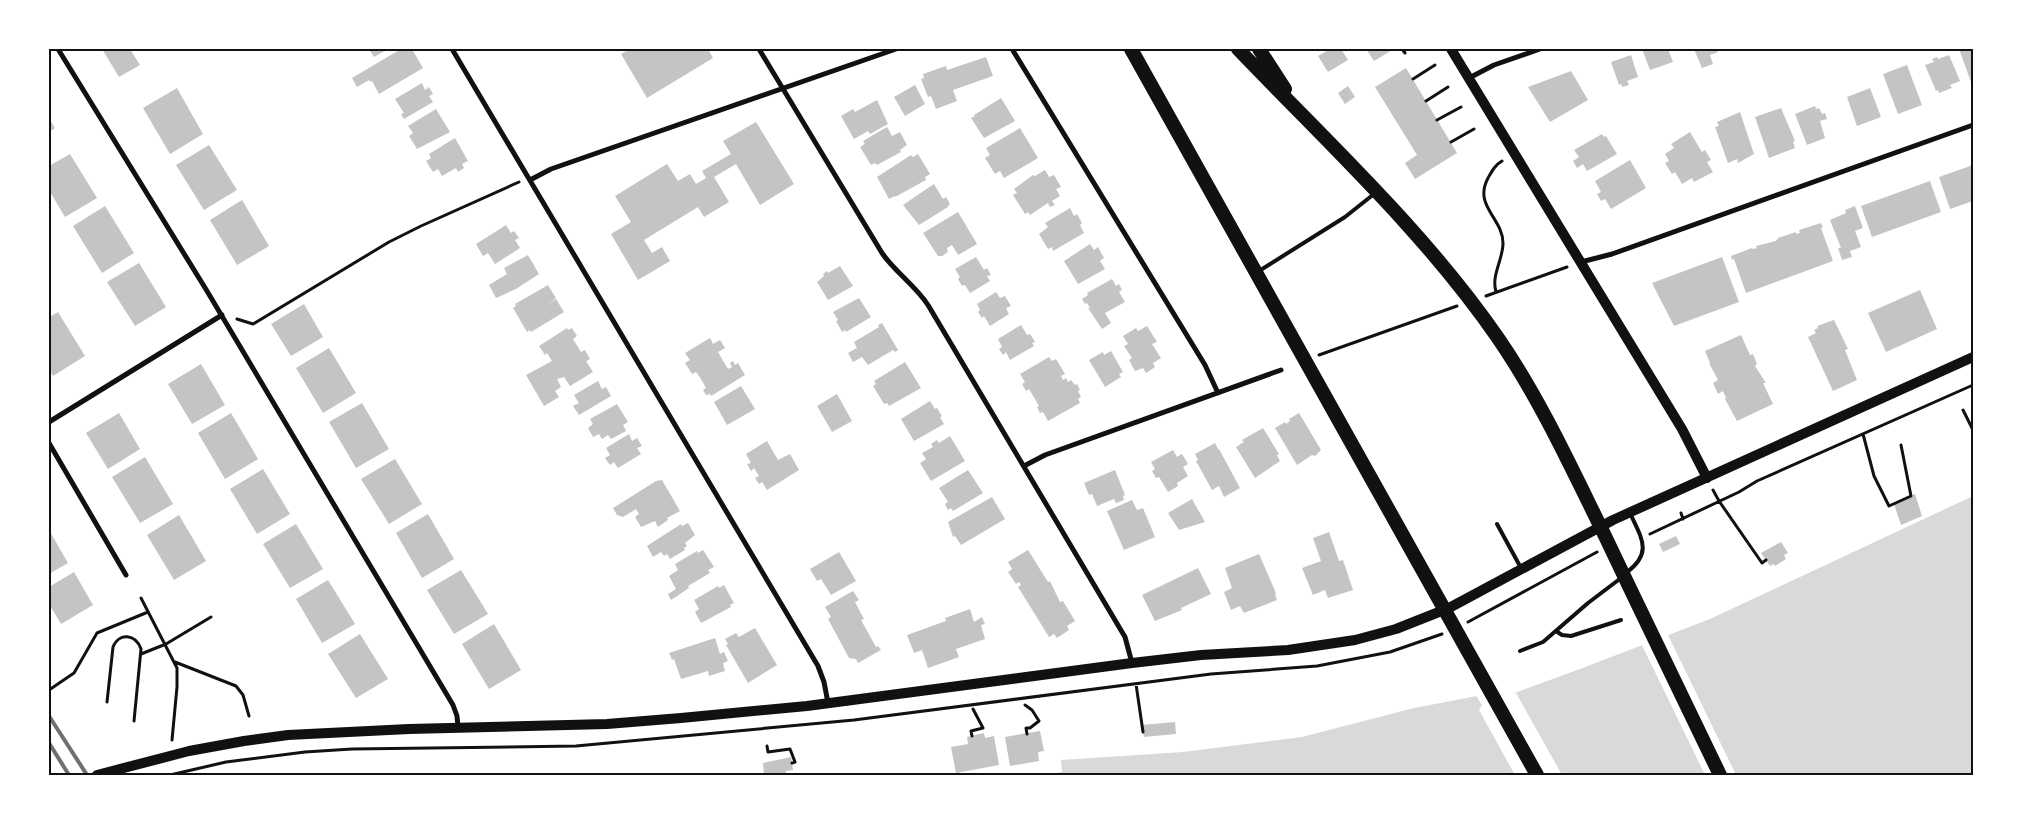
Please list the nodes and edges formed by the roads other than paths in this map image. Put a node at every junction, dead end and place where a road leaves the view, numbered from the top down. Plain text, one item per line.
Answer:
1 (58, 49) edge
2 (452, 49) edge
3 (759, 49) edge
4 (896, 49) edge
5 (1012, 49) edge
6 (1131, 49) edge
7 (1238, 49) edge
8 (1259, 49) edge
9 (1451, 49) edge
10 (1540, 49) edge
11 (1469, 78) junction
12 (782, 88) junction
13 (1301, 115) junction
14 (1973, 124) edge
15 (530, 180) junction
16 (1376, 192) junction
17 (1581, 262) junction
18 (1257, 272) junction
19 (222, 316) junction
20 (1973, 357) edge
21 (1281, 370) dead end
22 (1218, 393) junction
23 (49, 422) edge
24 (49, 443) edge
25 (1024, 466) junction
26 (1707, 478) junction
27 (1630, 513) junction
28 (1497, 524) dead end
29 (1522, 569) junction
30 (126, 575) dead end
31 (1621, 620) dead end
32 (1556, 631) junction
33 (1520, 651) dead end
34 (1132, 663) junction
35 (828, 703) junction
36 (458, 728) junction
37 (97, 775) edge
38 (1537, 775) edge
39 (1720, 775) edge

1 - 19 street
2 - 15 street
3 - 12 street
4 - 12 street
5 - 22 street
6 - 18 highway
7 - 13 highway
8 - 13 highway
9 - 11 main road
10 - 11 street
11 - 17 main road
12 - 15 street
12 - 25 street
13 - 16 highway
14 - 17 street
15 - 35 street
16 - 18 lane
16 - 39 highway
17 - 26 main road
18 - 38 highway
19 - 23 street
19 - 36 street
20 - 26 main road
21 - 22 street
22 - 25 street
24 - 30 street
25 - 34 street
26 - 27 main road
27 - 29 main road
27 - 32 lane
28 - 29 lane
29 - 34 main road
31 - 32 lane
32 - 33 lane
34 - 35 main road
35 - 36 main road
36 - 37 main road

